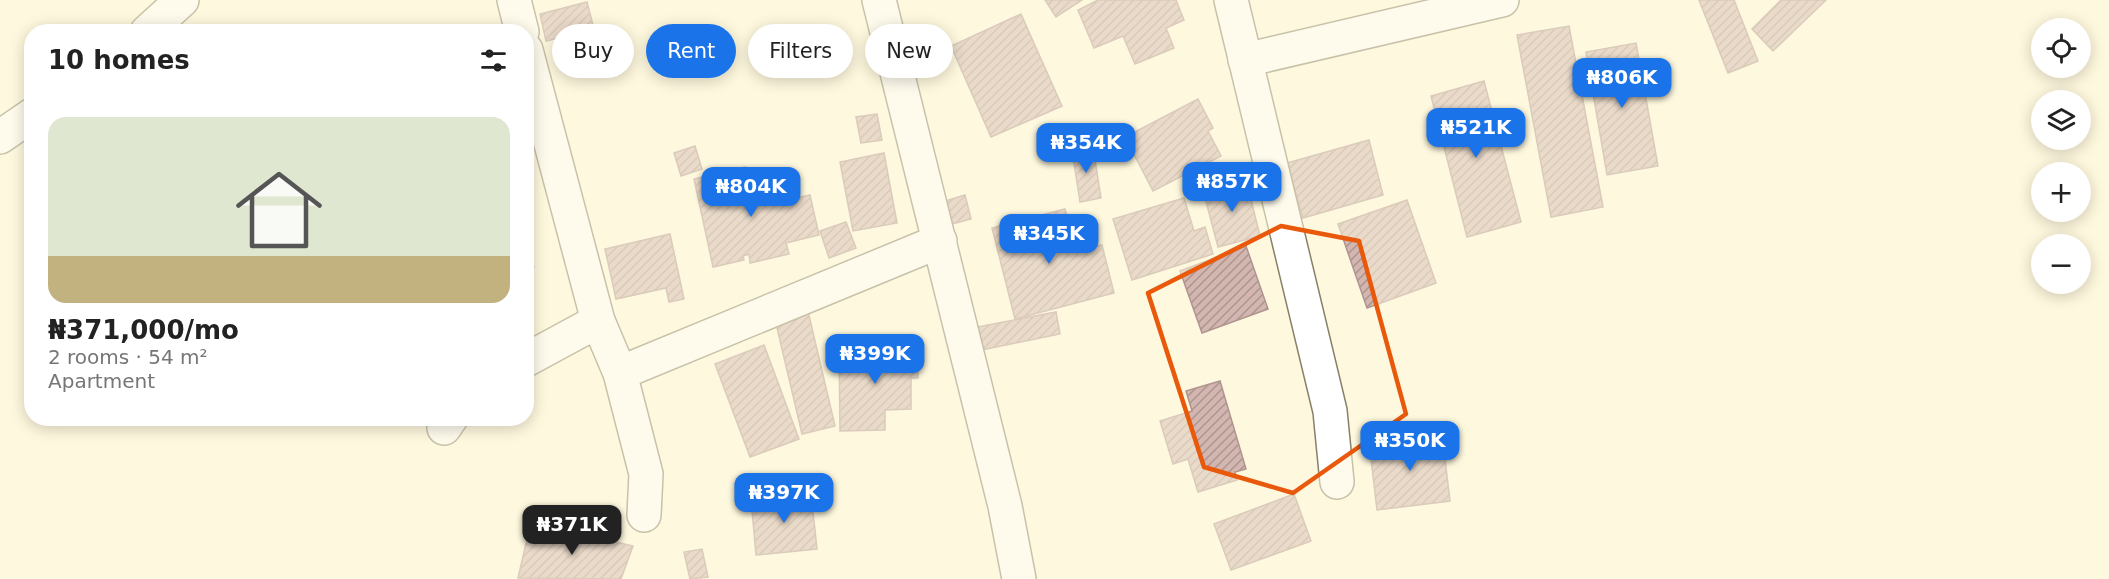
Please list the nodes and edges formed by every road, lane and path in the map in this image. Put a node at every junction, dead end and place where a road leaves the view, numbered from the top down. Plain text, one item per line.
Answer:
1 (182, 0) edge
2 (514, 0) edge
3 (879, 0) edge
4 (1230, 0) edge
5 (1502, 0) edge
6 (156, 24) edge
7 (520, 24) edge
8 (1245, 60) junction
9 (534, 80) edge
10 (24, 120) edge
11 (0, 137) edge
12 (940, 241) junction
13 (598, 321) junction
14 (534, 356) edge
15 (620, 374) junction
16 (1337, 482) dead end
17 (644, 515) dead end
18 (1019, 579) edge

1 - 6 street
2 - 7 street
3 - 12 street
4 - 8 street
5 - 8 street
8 - 16 street
9 - 13 street
10 - 11 street
12 - 15 street
12 - 18 street
13 - 14 street
13 - 15 street
15 - 17 street

